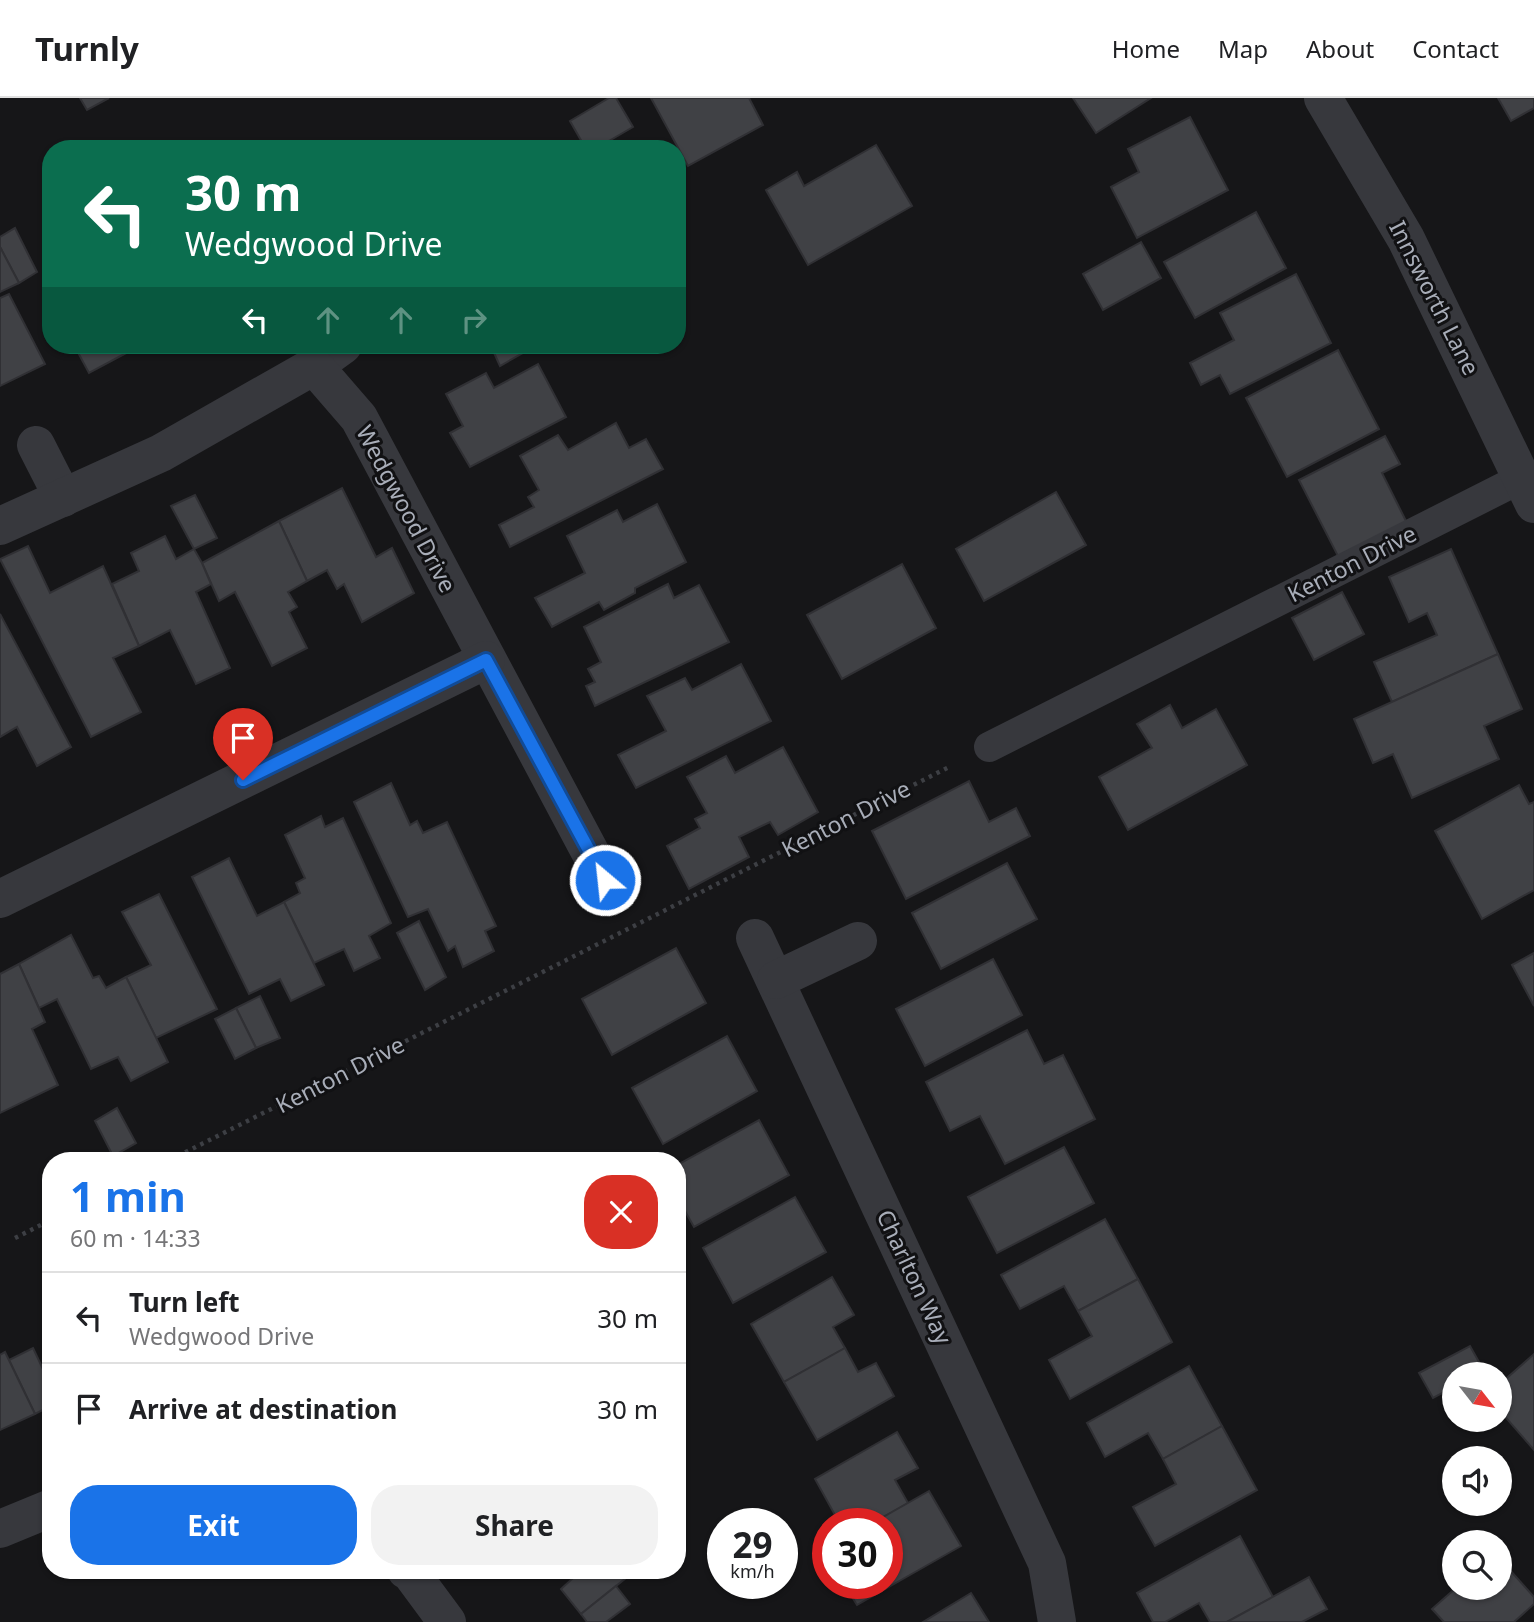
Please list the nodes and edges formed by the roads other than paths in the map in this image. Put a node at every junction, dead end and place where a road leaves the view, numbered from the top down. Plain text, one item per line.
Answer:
1 (1323, 98) edge
2 (329, 355) edge
3 (36, 445) dead end
4 (1528, 491) edge
5 (63, 498) junction
6 (0, 526) edge
7 (486, 660) junction
8 (989, 747) road end
9 (605, 880) dead end
10 (0, 899) edge
11 (755, 937) dead end
12 (858, 941) dead end
13 (776, 980) junction
14 (42, 1512) edge
15 (0, 1529) edge
16 (413, 1579) edge
17 (447, 1622) edge
18 (1057, 1622) edge

1 - 4 street, Innsworth Lane
2 - 5 street, Wedgwood Drive
2 - 7 street, Wedgwood Drive
3 - 5 street
4 - 8 lane, Kenton Drive
5 - 6 street, Wedgwood Drive
7 - 9 street, Wedgwood Drive
7 - 10 street
11 - 13 street, Charlton Way
12 - 13 street
13 - 18 street, Charlton Way
14 - 15 street
16 - 17 street

